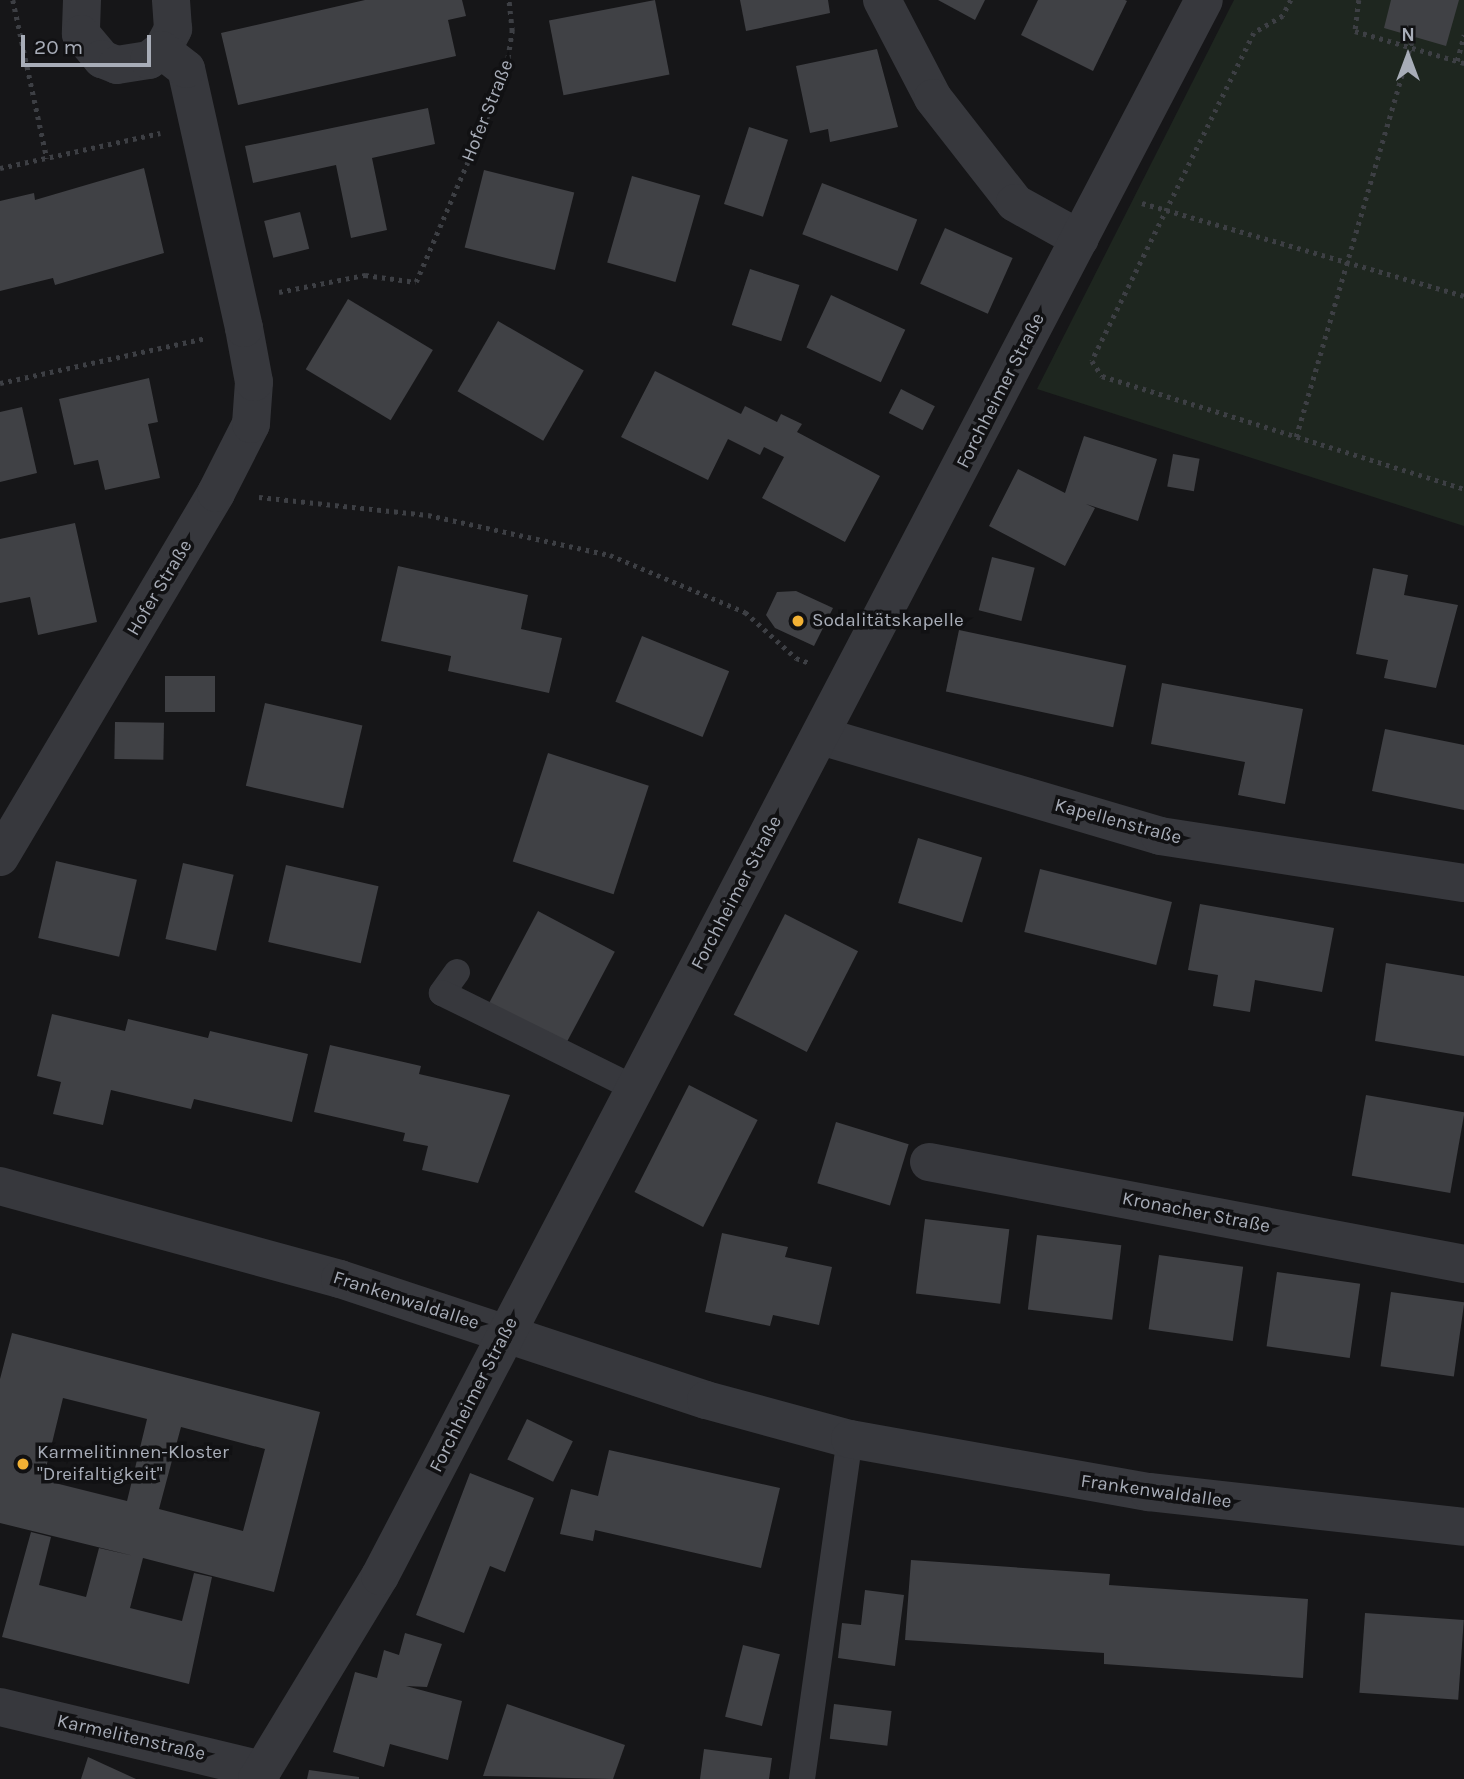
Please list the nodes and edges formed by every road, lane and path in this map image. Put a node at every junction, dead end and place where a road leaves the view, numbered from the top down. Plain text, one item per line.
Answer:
1 (13, 0) edge
2 (82, 0) edge
3 (171, 0) edge
4 (509, 0) edge
5 (882, 0) edge
6 (1204, 0) edge
7 (1291, 0) edge
8 (1359, 0) edge
9 (1464, 35) edge
10 (1413, 36) dead end
11 (1410, 48) junction
12 (162, 50) junction
13 (1457, 61) junction
14 (1464, 63) edge
15 (199, 124) junction
16 (47, 158) junction
17 (0, 168) edge
18 (1133, 201) dead end
19 (1166, 211) junction
20 (1080, 239) junction
21 (1349, 263) junction
22 (1464, 296) edge
23 (241, 315) junction
24 (0, 383) edge
25 (1296, 437) junction
26 (1464, 489) edge
27 (216, 493) junction
28 (851, 679) junction
29 (821, 736) junction
30 (0, 857) edge
31 (1464, 883) edge
32 (457, 972) dead end
33 (634, 1088) junction
34 (929, 1162) dead end
35 (0, 1186) edge
36 (1464, 1264) edge
37 (505, 1333) junction
38 (850, 1439) junction
39 (1464, 1527) edge
40 (0, 1707) edge
41 (260, 1774) edge
42 (802, 1779) edge

1 - 16 path
2 - 12 street
3 - 12 street
4 - 23 path, Hofer Straße
5 - 20 street
6 - 20 street, Forchheimer Straße
7 - 19 path
8 - 11 path
9 - 13 path
10 - 11 path
11 - 13 path
11 - 21 path
12 - 15 street, Hofer Straße
13 - 14 path
15 - 16 path
15 - 23 street, Hofer Straße
16 - 17 path
18 - 19 path
19 - 21 path
19 - 25 path
20 - 28 street, Forchheimer Straße
21 - 22 path
21 - 25 path
23 - 24 path
23 - 27 street, Hofer Straße
25 - 26 path
27 - 28 path
27 - 30 street, Hofer Straße
28 - 29 street, Forchheimer Straße
29 - 31 street, Kapellenstraße
29 - 33 street, Forchheimer Straße
32 - 33 lane
33 - 37 street, Forchheimer Straße
34 - 36 street, Kronacher Straße
35 - 37 street, Frankenwaldallee
37 - 38 street, Frankenwaldallee
37 - 41 street, Forchheimer Straße
38 - 39 street, Frankenwaldallee
38 - 42 lane
40 - 41 street, Karmelitenstraße

